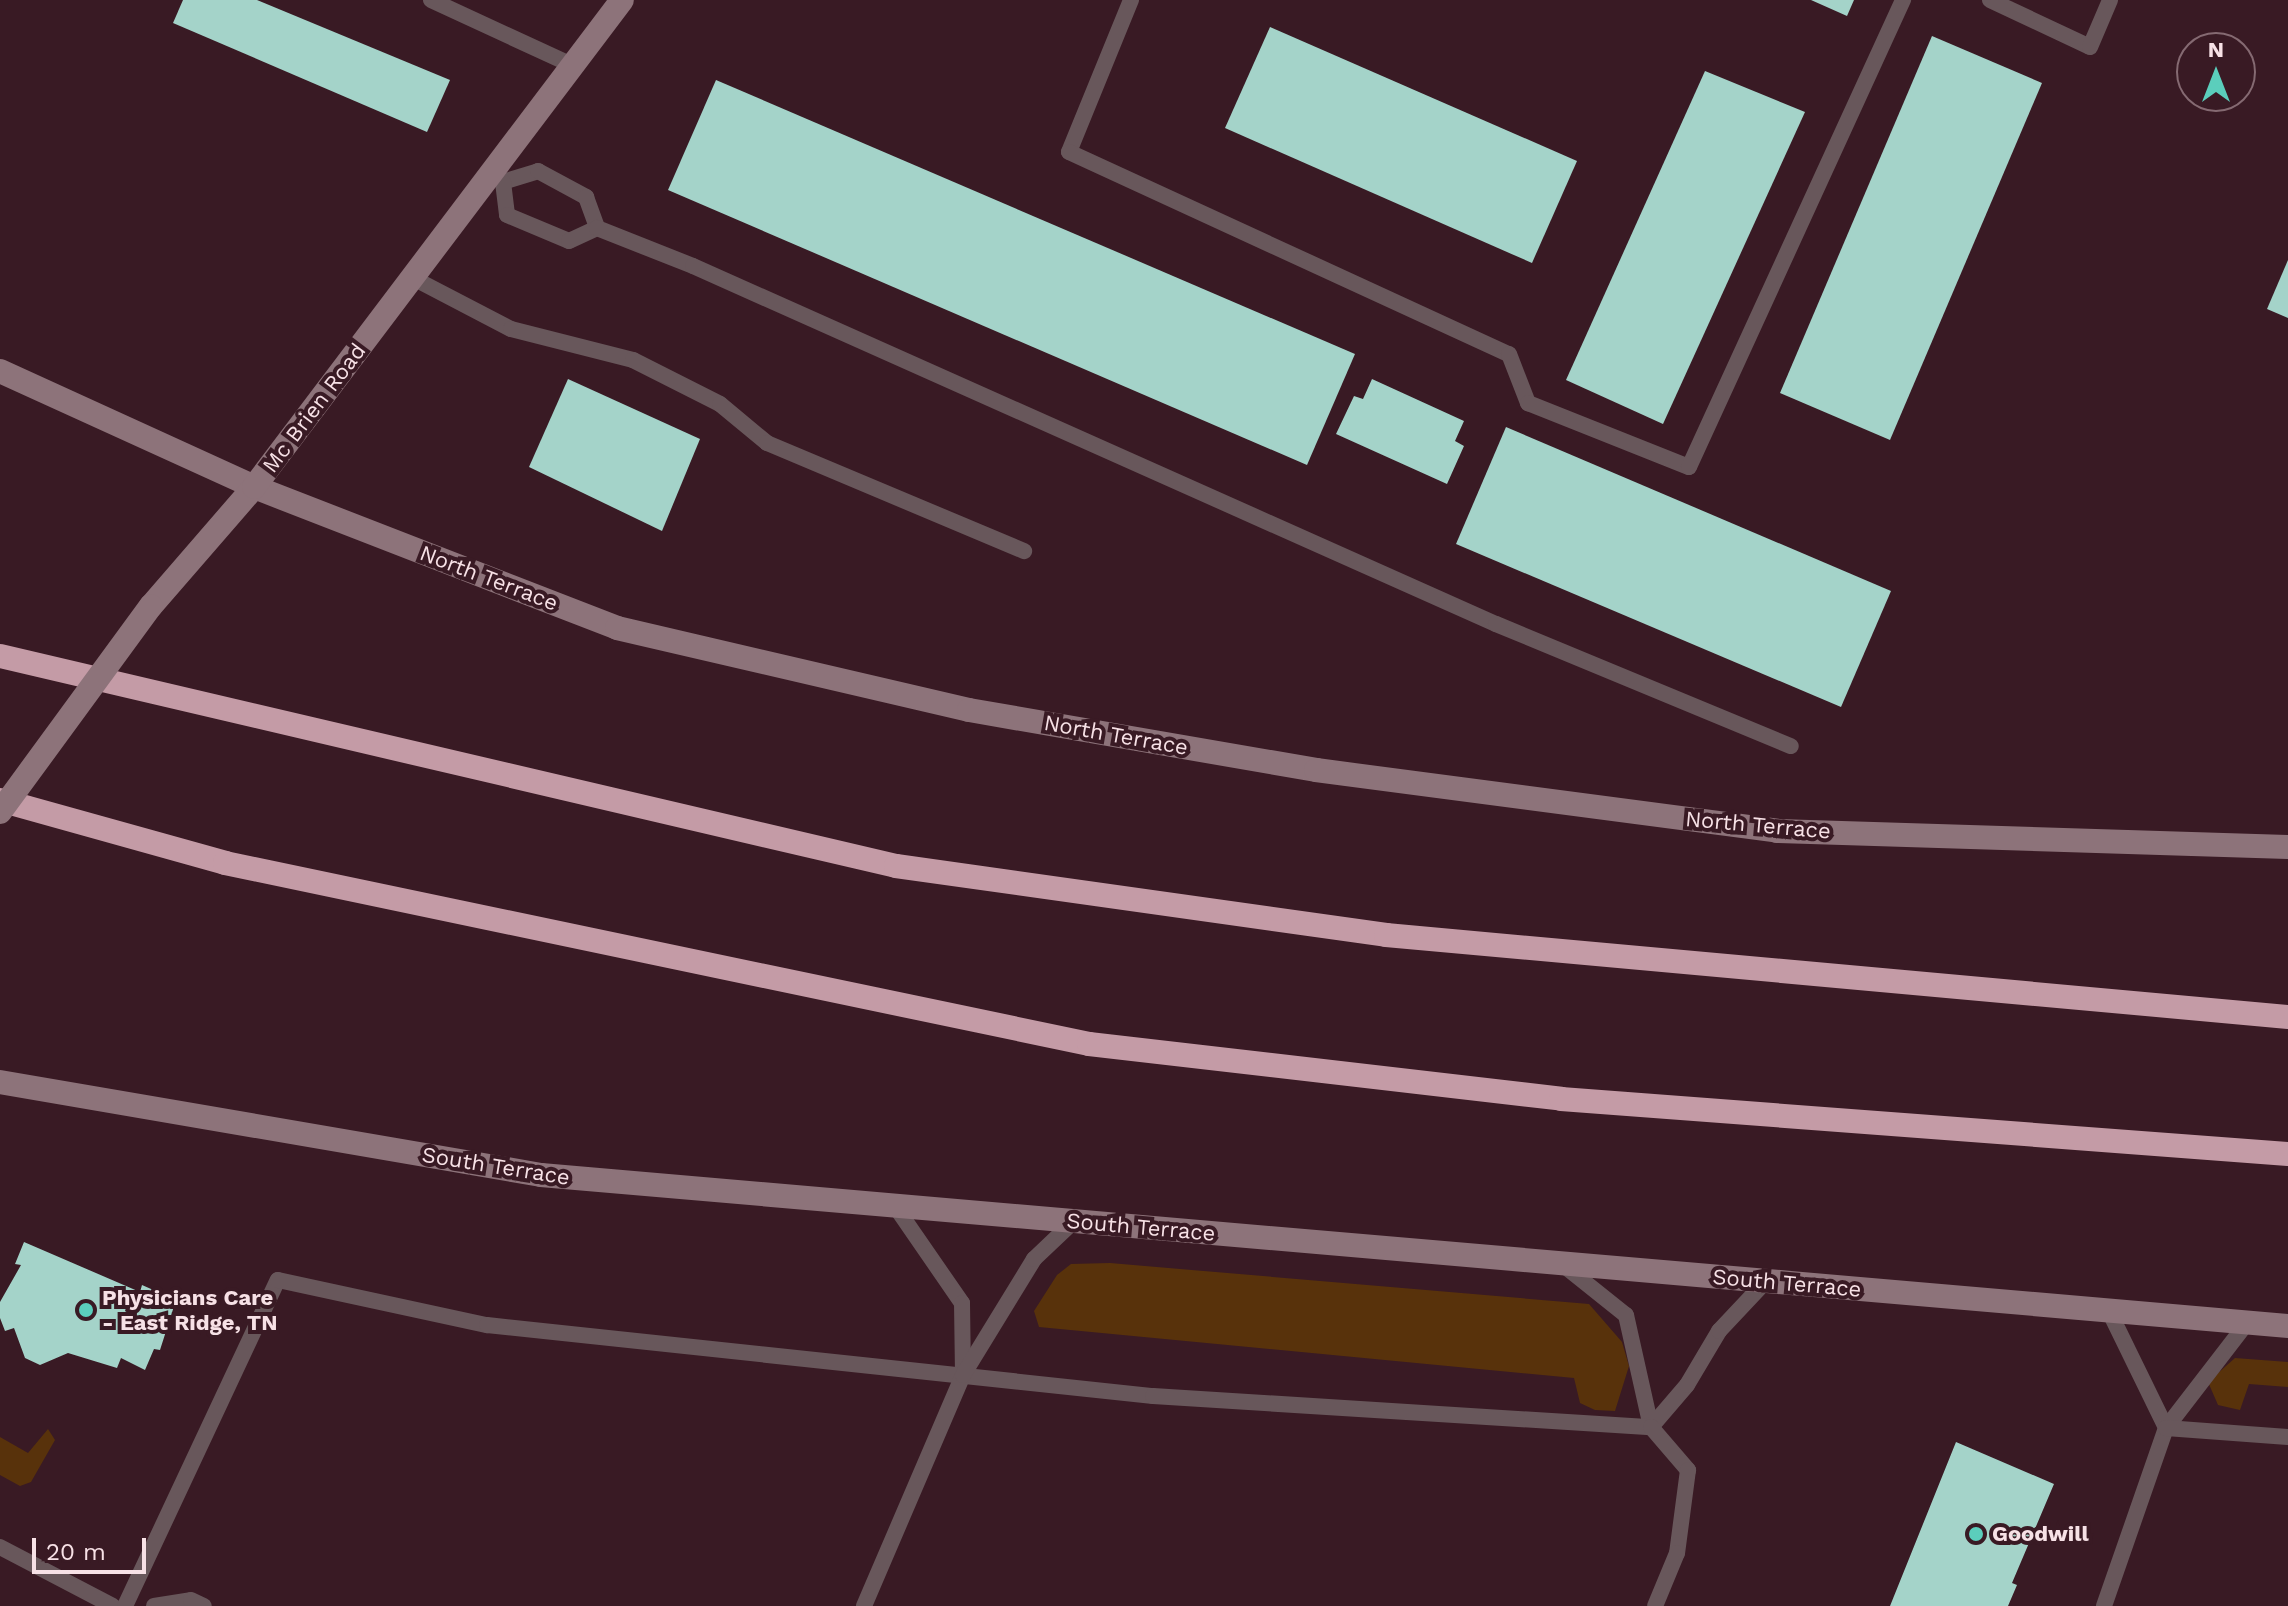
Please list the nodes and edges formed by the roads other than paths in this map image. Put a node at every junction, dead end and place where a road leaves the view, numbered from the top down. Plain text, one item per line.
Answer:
1 (431, 0) edge
2 (622, 0) edge
3 (1131, 0) edge
4 (1903, 0) edge
5 (1990, 0) edge
6 (2110, 0) edge
7 (574, 66) junction
8 (497, 178) junction
9 (597, 228) junction
10 (413, 278) junction
11 (0, 371) edge
12 (254, 487) junction
13 (1024, 551) dead end
14 (0, 656) edge
15 (1791, 746) dead end
16 (0, 800) edge
17 (0, 812) edge
18 (2288, 847) edge
19 (2288, 1017) edge
20 (0, 1082) edge
21 (2288, 1154) edge
22 (895, 1206) junction
23 (1074, 1221) junction
24 (1561, 1263) junction
25 (1766, 1281) junction
26 (2109, 1311) junction
27 (2247, 1323) junction
28 (2288, 1326) edge
29 (963, 1375) junction
30 (1651, 1427) junction
31 (2166, 1428) junction
32 (2288, 1437) edge
33 (0, 1547) edge
34 (194, 1604) edge
35 (113, 1606) edge
36 (125, 1606) edge
37 (154, 1606) edge
38 (864, 1606) edge
39 (1655, 1606) edge
40 (2104, 1606) edge

1 - 7 lane
2 - 7 street, Mc Brien Road
3 - 4 lane
5 - 6 lane
7 - 8 street, Mc Brien Road
8 - 9 lane
8 - 9 lane
8 - 10 street, Mc Brien Road
9 - 15 lane
10 - 12 street, Mc Brien Road
10 - 13 lane
11 - 12 street, North Terrace
12 - 17 street, Mc Brien Road, bridge
12 - 18 street, North Terrace
14 - 19 highway
16 - 21 highway
20 - 22 street, South Terrace
22 - 23 street, South Terrace
22 - 29 lane
23 - 24 street, South Terrace
23 - 29 lane
24 - 25 street, South Terrace
24 - 30 lane
25 - 26 street, South Terrace
25 - 30 lane
26 - 27 street, South Terrace
26 - 31 lane
27 - 28 street, South Terrace
27 - 31 lane
29 - 30 lane
29 - 36 lane
29 - 38 lane
30 - 39 lane
31 - 32 lane
31 - 40 lane
33 - 35 lane
34 - 37 lane

